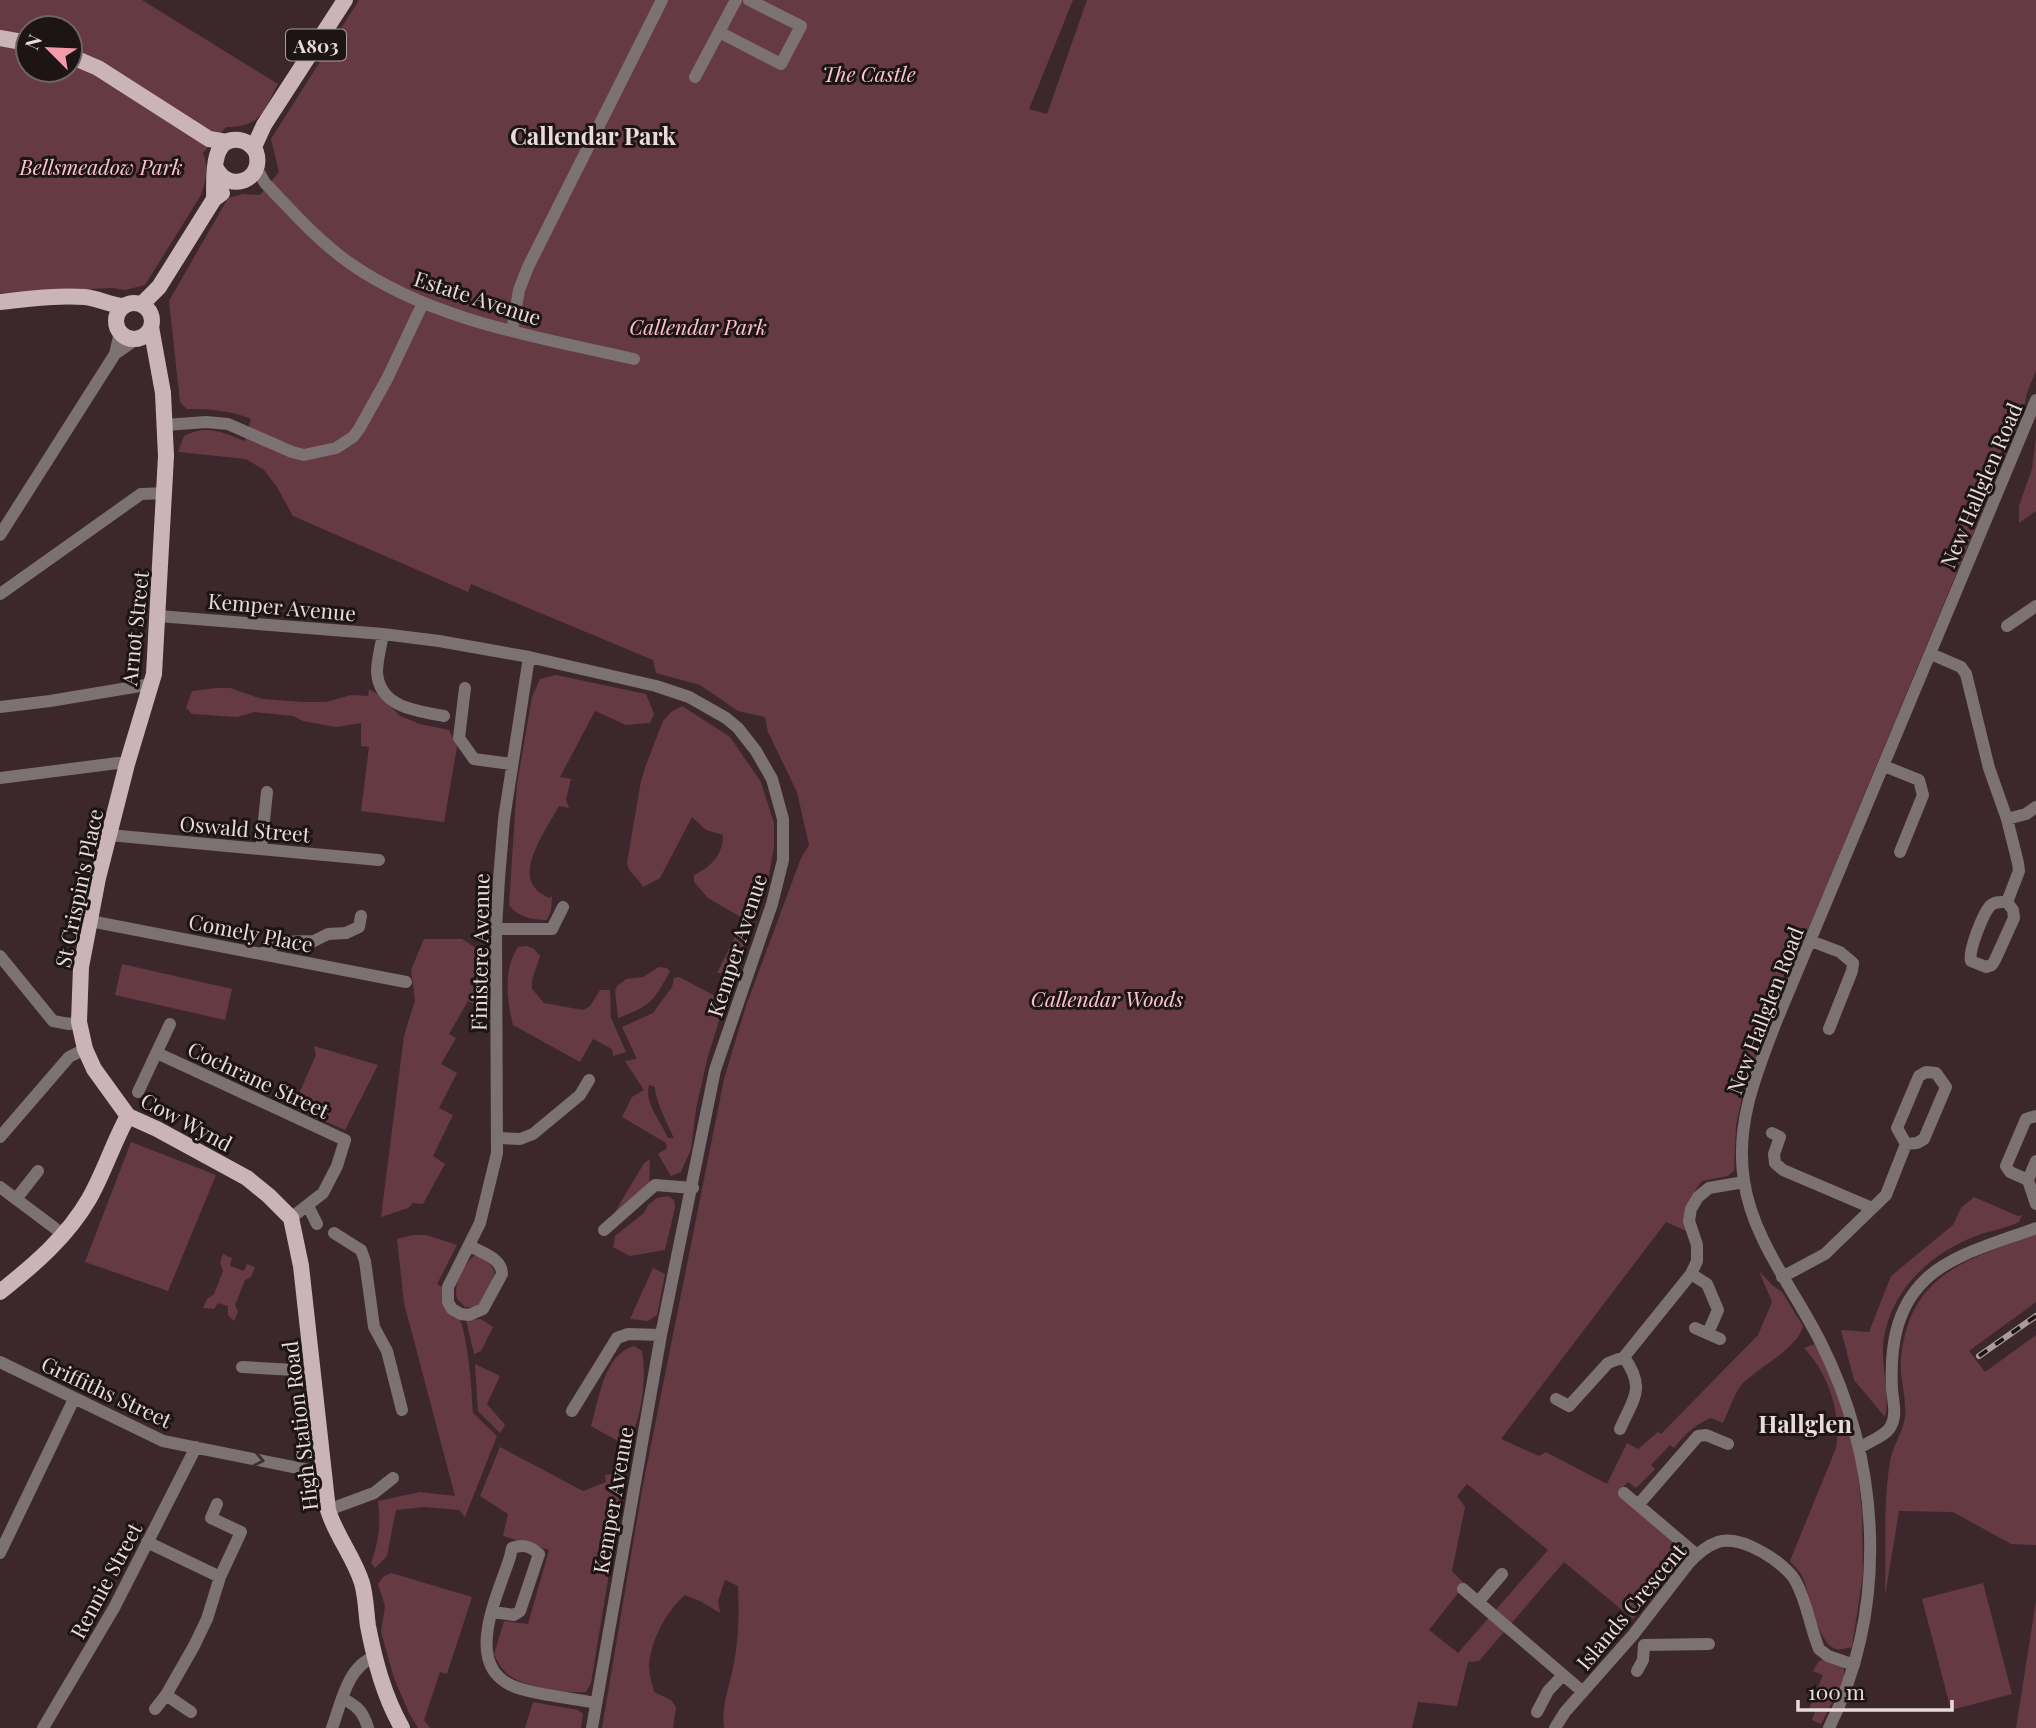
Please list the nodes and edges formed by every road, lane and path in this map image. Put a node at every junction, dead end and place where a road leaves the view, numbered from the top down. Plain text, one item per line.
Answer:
1 (345, 0) edge
2 (662, 0) edge
3 (736, 0) edge
4 (749, 0) edge
5 (719, 32) junction
6 (84, 62) edge
7 (695, 77) dead end
8 (209, 139) junction
9 (242, 143) junction
10 (216, 162) junction
11 (251, 179) junction
12 (214, 199) junction
13 (0, 302) edge
14 (423, 303) junction
15 (120, 319) junction
16 (146, 328) junction
17 (512, 331) junction
18 (115, 354) junction
19 (634, 359) dead end
20 (2036, 400) edge
21 (166, 425) junction
22 (166, 493) junction
23 (0, 535) edge
24 (0, 594) edge
25 (2036, 606) edge
26 (158, 616) junction
27 (2007, 626) dead end
28 (383, 634) junction
29 (1931, 654) junction
30 (529, 657) junction
31 (152, 684) junction
32 (464, 688) dead end
33 (0, 707) edge
34 (444, 716) dead end
35 (127, 764) junction
36 (511, 764) junction
37 (1884, 766) junction
38 (0, 778) edge
39 (267, 792) dead end
40 (2036, 807) edge
41 (2007, 819) junction
42 (109, 835) junction
43 (261, 849) junction
44 (1900, 852) dead end
45 (379, 860) dead end
46 (2007, 902) junction
47 (563, 907) dead end
48 (361, 916) dead end
49 (90, 921) junction
50 (496, 929) junction
51 (1811, 941) junction
52 (262, 954) junction
53 (0, 956) edge
54 (406, 982) dead end
55 (79, 1022) junction
56 (170, 1024) dead end
57 (1829, 1029) dead end
58 (85, 1049) junction
59 (157, 1053) junction
60 (589, 1080) dead end
61 (138, 1092) dead end
62 (128, 1116) junction
63 (2036, 1116) edge
64 (1772, 1133) dead end
65 (0, 1136) edge
66 (497, 1138) junction
67 (1906, 1144) junction
68 (2036, 1161) edge
69 (38, 1171) dead end
70 (654, 1171) dead end
71 (2028, 1180) junction
72 (1744, 1182) junction
73 (655, 1185) junction
74 (0, 1187) edge
75 (693, 1188) junction
76 (16, 1199) junction
77 (2036, 1203) edge
78 (308, 1206) junction
79 (1872, 1208) junction
80 (290, 1218) junction
81 (317, 1224) dead end
82 (2036, 1228) edge
83 (604, 1230) dead end
84 (334, 1233) dead end
85 (64, 1235) junction
86 (470, 1246) junction
87 (1691, 1274) junction
88 (1782, 1277) junction
89 (0, 1292) edge
90 (1708, 1333) dead end
91 (661, 1335) junction
92 (1624, 1357) junction
93 (0, 1362) edge
94 (242, 1367) dead end
95 (313, 1371) junction
96 (74, 1399) junction
97 (1556, 1399) dead end
98 (402, 1410) dead end
99 (572, 1411) dead end
100 (1620, 1429) dead end
101 (1728, 1444) dead end
102 (196, 1447) junction
103 (1861, 1447) junction
104 (323, 1473) junction
105 (393, 1478) dead end
106 (1624, 1493) dead end
107 (217, 1504) dead end
108 (1638, 1505) junction
109 (328, 1510) junction
110 (148, 1542) junction
111 (2, 1545) edge
112 (1697, 1555) junction
113 (1502, 1574) dead end
114 (220, 1577) junction
115 (1463, 1589) dead end
116 (1478, 1602) junction
117 (493, 1612) junction
118 (1633, 1635) junction
119 (1709, 1644) dead end
120 (1644, 1645) junction
121 (374, 1657) junction
122 (1854, 1665) junction
123 (1637, 1671) dead end
124 (1563, 1675) junction
125 (1583, 1692) junction
126 (166, 1695) junction
127 (342, 1698) junction
128 (596, 1703) junction
129 (155, 1709) dead end
130 (191, 1712) dead end
131 (1537, 1712) dead end
132 (43, 1728) edge
133 (332, 1728) edge
134 (368, 1728) edge
135 (402, 1728) edge
136 (592, 1728) edge
137 (1555, 1728) edge
138 (1829, 1728) edge

1 - 9 main road, A803
2 - 17 street
3 - 5 street
4 - 5 street
5 - 7 street
6 - 8 main road
8 - 9 main road
8 - 10 main road
9 - 10 main road, A803
9 - 11 main road
10 - 11 main road
10 - 12 main road
11 - 12 main road
11 - 14 street, Estate Avenue
12 - 16 main road
13 - 15 main road
14 - 17 street, Estate Avenue
14 - 21 street
15 - 16 main road
15 - 16 main road
15 - 18 street
16 - 18 street
16 - 21 main road, Arnot Street
17 - 19 street, Estate Avenue
18 - 23 street
20 - 29 street, New Hallglen Road
21 - 22 main road, Arnot Street
22 - 24 street
22 - 26 main road, Arnot Street
25 - 27 street
26 - 28 street, Kemper Avenue
26 - 31 main road, Arnot Street
28 - 30 street, Kemper Avenue
28 - 34 street
29 - 37 street, New Hallglen Road
29 - 41 street
30 - 36 street, Finistere Avenue
30 - 75 street, Kemper Avenue
31 - 33 street
31 - 35 main road, Arnot Street
32 - 36 street
35 - 38 street
35 - 42 main road, St Crispin's Place
36 - 50 street, Finistere Avenue
37 - 44 street
37 - 51 street, New Hallglen Road
39 - 43 street
40 - 41 street
41 - 46 street
42 - 43 street, Oswald Street
42 - 49 main road, St Crispin's Place
43 - 45 street, Oswald Street
46 - 46 street
47 - 50 street
48 - 52 street
49 - 52 street, Comely Place
49 - 55 main road, St Crispin's Place
50 - 66 street, Finistere Avenue
51 - 57 street
51 - 72 street, New Hallglen Road
52 - 54 street, Comely Place
53 - 55 street
55 - 58 main road, Cow Wynd
56 - 59 street
58 - 62 main road, Cow Wynd
58 - 65 street
59 - 61 street
59 - 78 street, Cochrane Street
60 - 66 street
62 - 80 main road, Cow Wynd
62 - 85 main road
63 - 71 street
64 - 79 street
66 - 86 street, Finistere Avenue
67 - 67 street
67 - 79 street
68 - 71 street
69 - 76 street
70 - 73 street
71 - 77 street
72 - 87 street
72 - 88 street, New Hallglen Road
73 - 75 street
73 - 83 street
74 - 76 street
75 - 91 street, Kemper Avenue
76 - 85 street
78 - 80 street
78 - 81 street
79 - 88 street
80 - 95 main road, High Station Road
82 - 103 street
84 - 98 street
85 - 89 main road
86 - 86 street, Finistere Avenue
87 - 90 street
87 - 92 street
88 - 103 street, New Hallglen Road
91 - 99 street
91 - 128 street, Kemper Avenue
92 - 97 street
92 - 100 street
93 - 96 street, Griffiths Street
94 - 95 street
95 - 104 main road, High Station Road
96 - 102 street, Griffiths Street
96 - 111 street
101 - 108 street
102 -> 104 street, Griffiths Street
102 - 110 street, Rennie Street
103 - 122 street, New Hallglen Road
104 - 109 main road, High Station Road
105 - 109 street
106 - 108 street
107 - 114 street
108 - 112 street
109 - 121 main road, High Station Road
110 - 114 street
110 - 132 street, Rennie Street
112 - 118 street, Islands Crescent
112 - 122 street, Islands Crescent
113 - 116 street
114 - 126 street
115 - 116 street
116 - 124 street
117 - 117 street
117 - 128 street
118 - 120 street
118 - 125 street, Islands Crescent
119 - 120 street
120 - 123 street
121 - 127 street
121 - 135 main road, High Station Road
122 - 138 street, New Hallglen Road
124 - 125 street
124 - 131 street
125 - 137 street, Islands Crescent
126 - 129 street
126 - 130 street
127 - 133 street
127 - 134 street
128 - 136 street, Kemper Avenue

